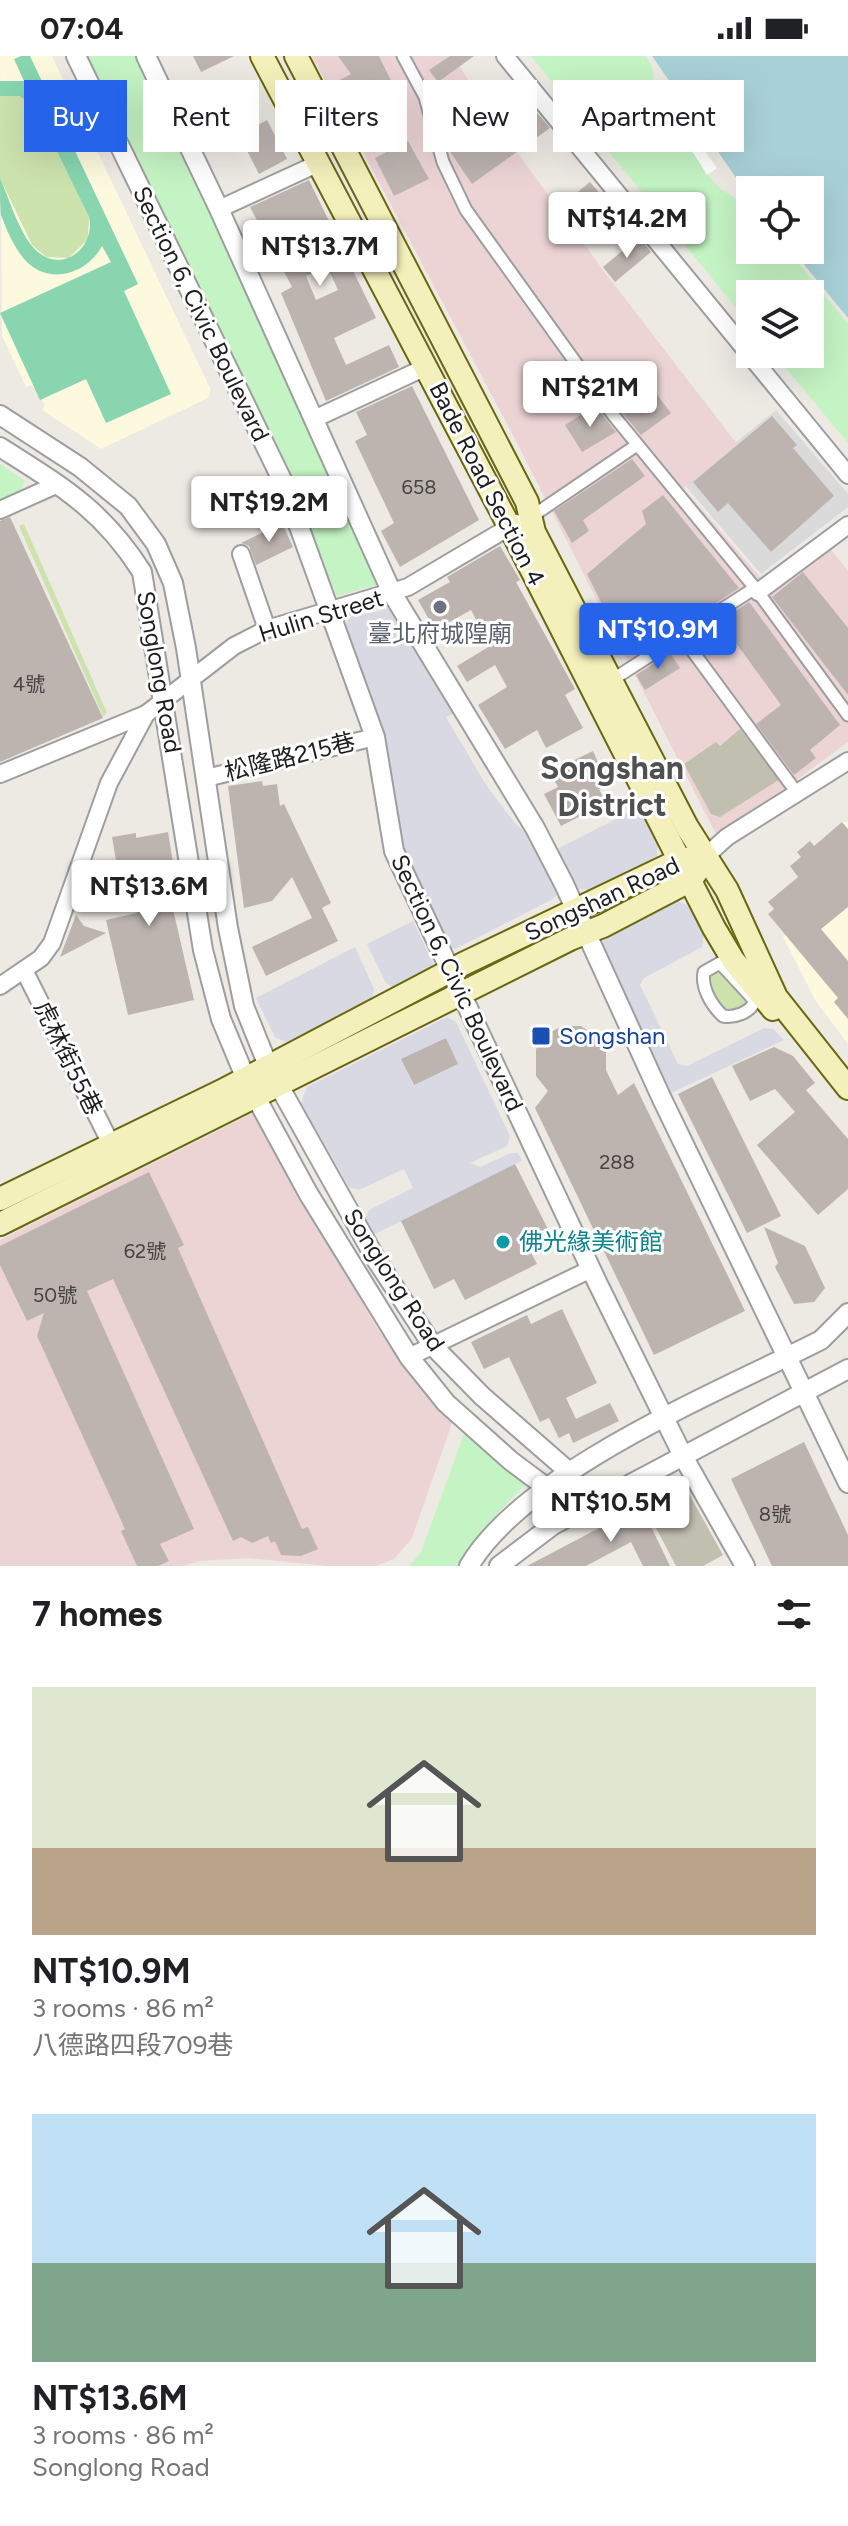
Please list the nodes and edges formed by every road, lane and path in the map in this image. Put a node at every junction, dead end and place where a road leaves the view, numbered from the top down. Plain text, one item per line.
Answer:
1 (76, 56) edge
2 (146, 56) edge
3 (262, 56) edge
4 (296, 56) edge
5 (403, 56) edge
6 (505, 56) edge
7 (319, 163) junction
8 (219, 209) junction
9 (426, 367) junction
10 (0, 415) edge
11 (314, 419) junction
12 (637, 445) junction
13 (0, 447) edge
14 (848, 475) edge
15 (58, 484) junction
16 (0, 510) edge
17 (531, 517) junction
18 (509, 525) junction
19 (848, 525) edge
20 (241, 554) dead end
21 (757, 590) junction
22 (392, 593) junction
23 (331, 611) junction
24 (267, 629) junction
25 (683, 638) junction
26 (612, 680) junction
27 (192, 682) junction
28 (164, 701) junction
29 (146, 714) junction
30 (848, 715) edge
31 (375, 737) junction
32 (848, 761) edge
33 (0, 774) edge
34 (206, 778) junction
35 (797, 793) junction
36 (706, 856) junction
37 (680, 860) junction
38 (691, 880) junction
39 (576, 910) junction
40 (586, 933) junction
41 (724, 965) joint
42 (24, 970) junction
43 (448, 972) junction
44 (0, 986) edge
45 (459, 995) junction
46 (796, 1027) junction
47 (274, 1076) junction
48 (250, 1088) junction
49 (848, 1088) edge
50 (112, 1146) junction
51 (0, 1199) edge
52 (0, 1224) edge
53 (591, 1269) junction
54 (848, 1313) edge
55 (433, 1346) junction
56 (409, 1357) junction
57 (788, 1357) junction
58 (848, 1369) edge
59 (804, 1392) junction
60 (665, 1420) junction
61 (684, 1458) junction
62 (567, 1470) junction
63 (848, 1483) edge
64 (545, 1489) junction
65 (578, 1511) junction
66 (469, 1566) edge
67 (499, 1566) edge
68 (745, 1566) edge

1 - 23 street, Section 6, Civic Boulevard
2 - 8 street
3 - 7 main road, Bade Road Section 4
4 - 17 main road, Bade Road Section 4
5 - 12 street
6 - 14 street
7 - 8 street
7 - 9 main road, Bade Road Section 4
8 - 11 street
9 - 11 street
9 - 18 main road, Bade Road Section 4
10 - 27 street, Songlong Road
11 - 22 street
12 - 17 street
12 - 21 street
13 - 15 street, Songlong Road
15 - 16 street
15 - 28 street, Songlong Road
17 - 18 street, Hulin Street
17 - 26 main road, Bade Road Section 4
18 - 22 street, Hulin Street
18 - 37 main road, Bade Road Section 4
19 - 21 street
20 - 24 street
21 - 25 street
21 - 30 street
22 - 23 street, Hulin Street
22 - 39 street
23 - 24 street, Hulin Street
23 - 31 street, Section 6, Civic Boulevard
24 - 27 street, Hulin Street
25 - 26 street
25 - 35 street
26 - 36 main road, Bade Road Section 4
27 - 28 street, Hulin Street
27 - 34 street, Songlong Road
28 - 29 street, Hulin Street
28 - 48 street, Songlong Road
29 - 33 street
29 - 42 street, Hulin Street
31 - 34 street, 松隆路215巷
31 - 43 street, Section 6, Civic Boulevard
32 - 35 street
34 - 47 street, Songlong Road
35 - 36 street
36 - 37 main road, Songshan Road
36 - 38 main road, Songshan Road
36 - 46 main road, Bade Road Section 4
37 - 38 main road, Bade Road Section 4
37 - 39 main road, Songshan Road
38 - 40 main road, Songshan Road
38 - 46 main road, Bade Road Section 4
39 - 40 street
39 - 43 main road, Songshan Road
40 - 45 main road, Songshan Road
40 - 57 street
41 - 41 street
42 - 44 street, Hulin Street
42 - 50 street, 虎林街55巷
43 - 45 street, Section 6, Civic Boulevard
43 - 47 main road, Songshan Road
45 - 47 main road, Songshan Road
45 - 53 street, Section 6, Civic Boulevard
46 - 49 main road, Bade Road Section 4
47 - 48 main road, Songshan Road
47 - 55 street, Songlong Road
48 - 50 main road, Songshan Road
48 - 52 main road, Songshan Road
48 - 56 street, Songlong Road
50 - 51 main road, Songshan Road
53 - 55 street
53 - 60 street, Section 6, Civic Boulevard
54 - 57 street
55 - 56 street
55 - 62 street, Songlong Road
56 - 64 street, Songlong Road
57 - 59 street
57 - 60 street
58 - 59 street
59 - 61 street
59 - 63 street
60 - 61 street, Section 6, Civic Boulevard
60 - 62 street
61 - 65 street
61 - 68 street, Section 6, Civic Boulevard
62 - 64 street
62 - 65 street
64 - 65 street, Songlong Road
64 - 66 street
65 - 67 street

